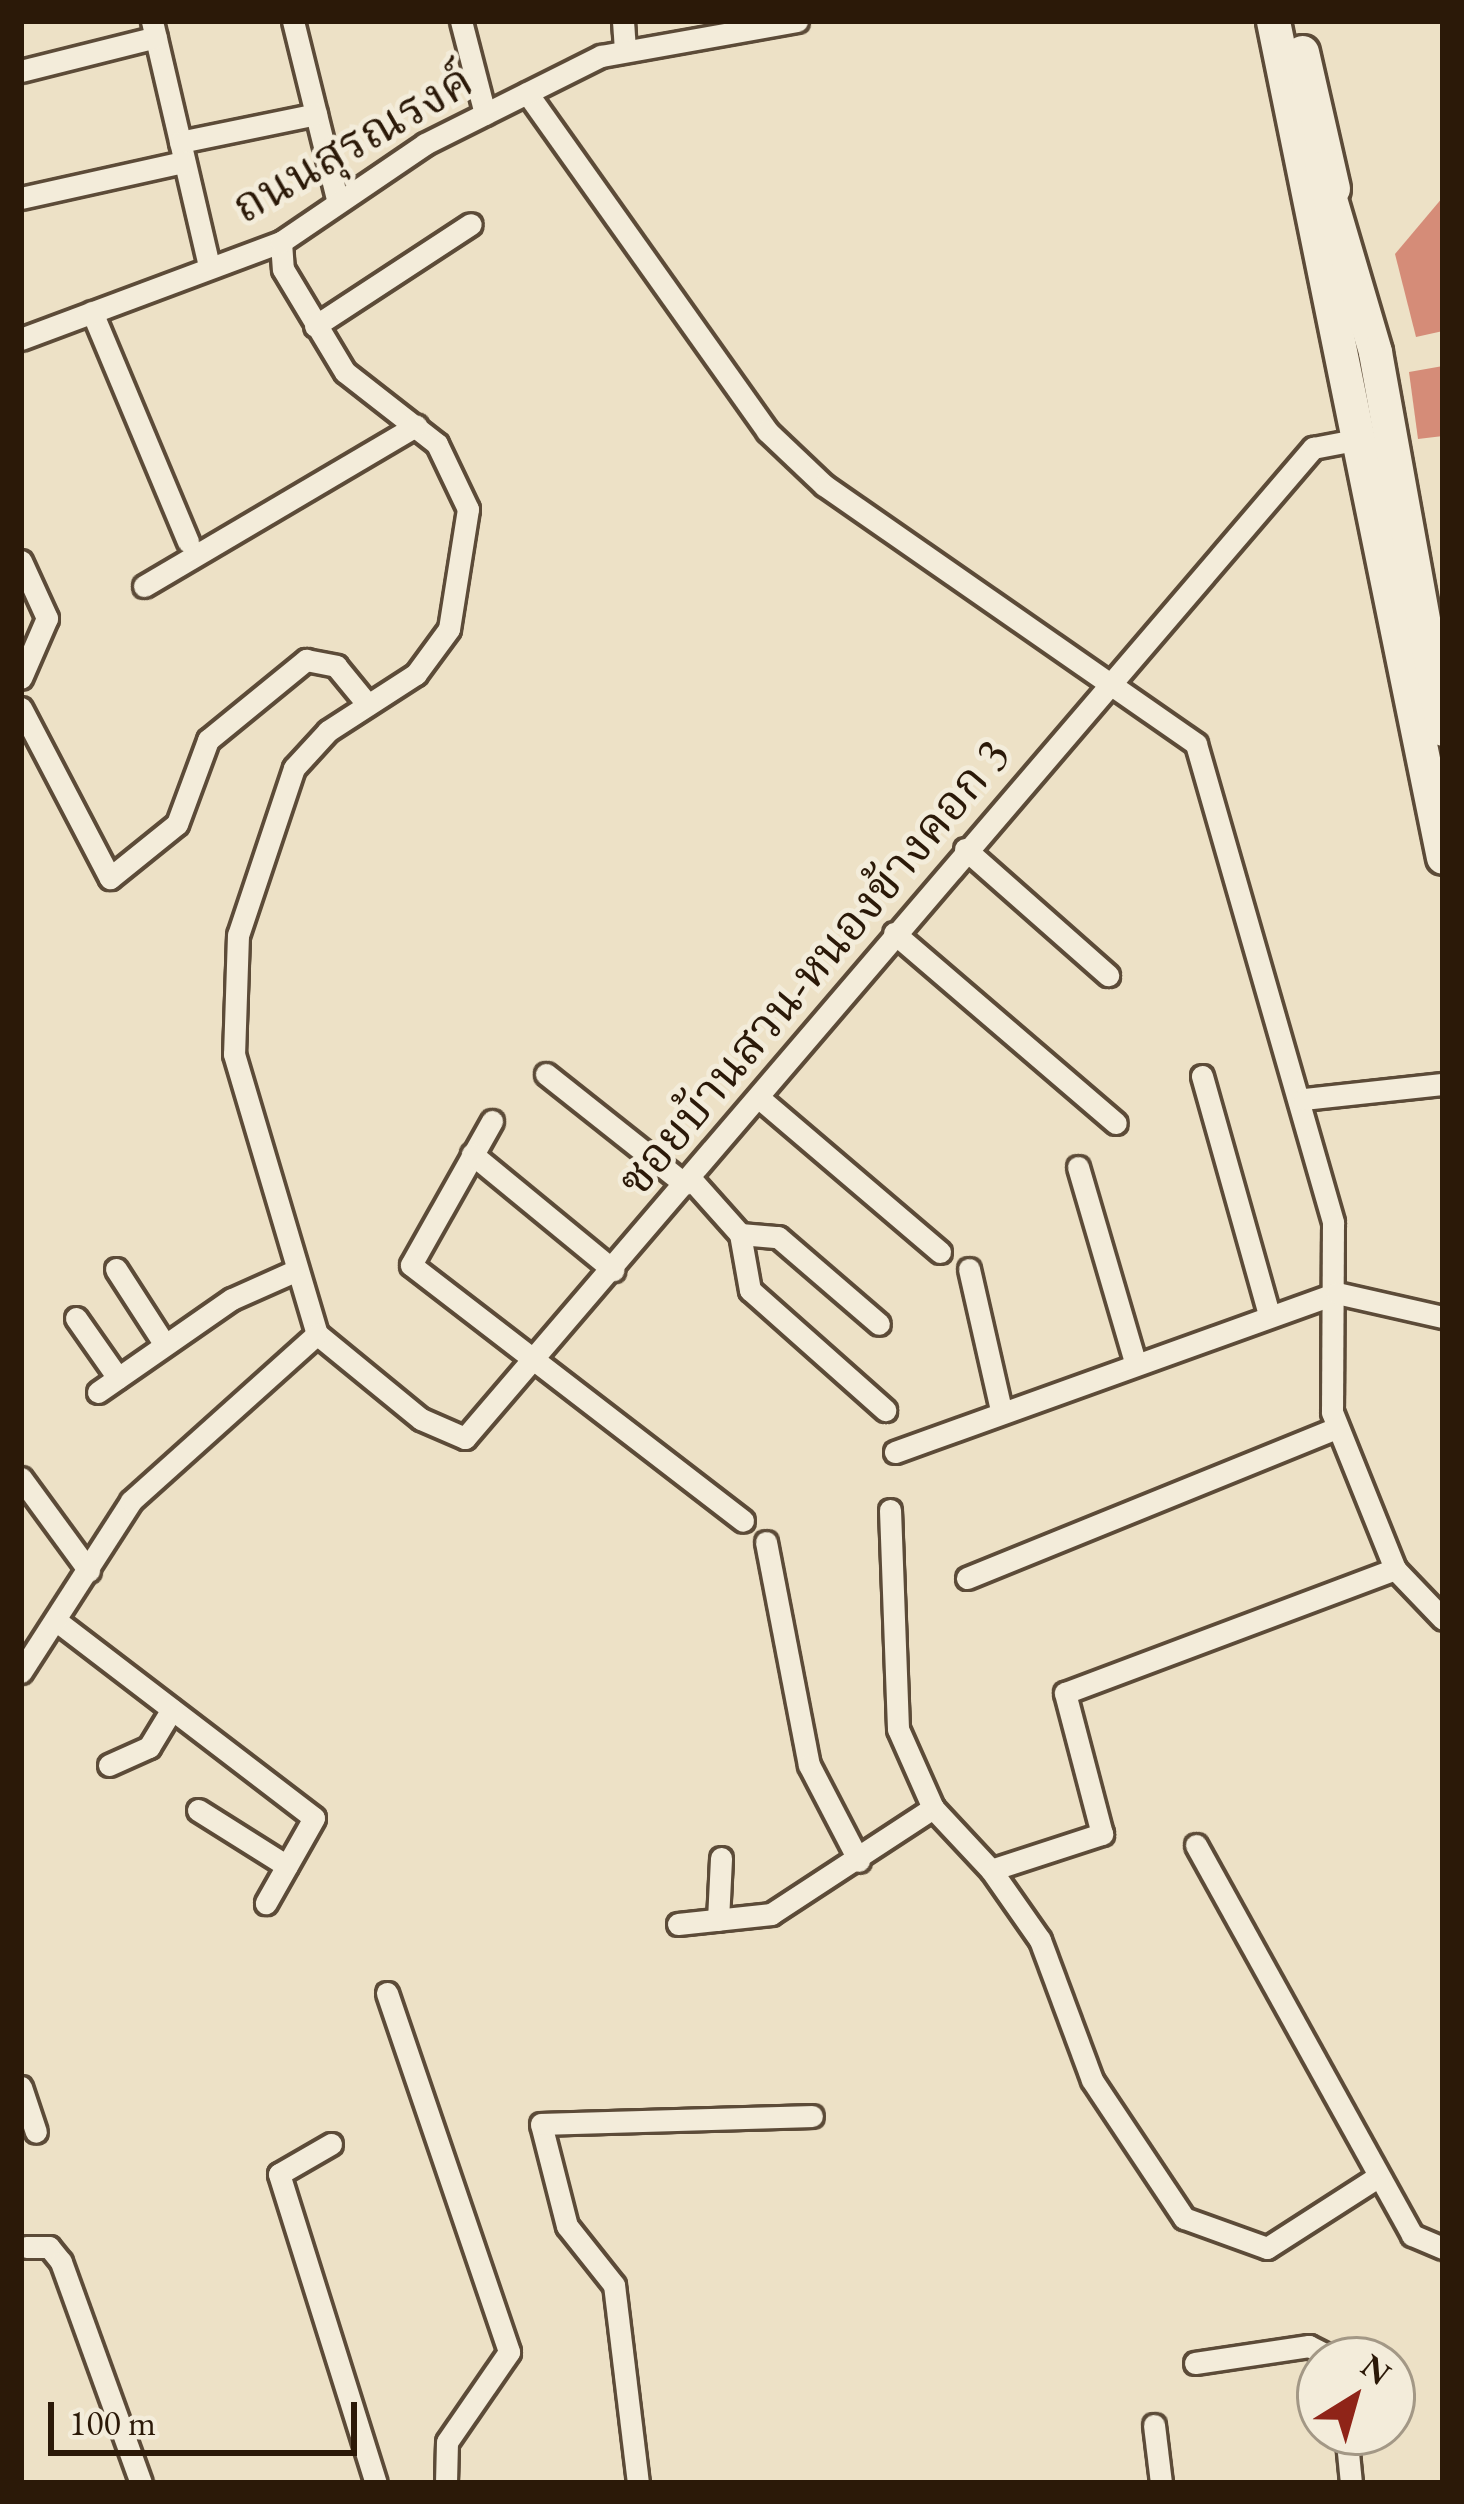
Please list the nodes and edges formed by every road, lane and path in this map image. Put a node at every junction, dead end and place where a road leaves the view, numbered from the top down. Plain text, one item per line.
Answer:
1 (293, 21) edge
2 (461, 21) edge
3 (623, 21) edge
4 (797, 21) edge
5 (1276, 28) edge
6 (154, 29) edge
7 (625, 49) junction
8 (21, 71) edge
9 (527, 93) junction
10 (316, 114) junction
11 (484, 114) junction
12 (182, 152) junction
13 (21, 198) edge
14 (337, 199) junction
15 (471, 224) dead end
16 (1329, 231) junction
17 (280, 242) junction
18 (209, 266) junction
19 (92, 312) junction
20 (315, 326) junction
21 (21, 339) edge
22 (416, 426) junction
23 (1360, 439) junction
24 (188, 542) dead end
25 (21, 561) edge
26 (144, 586) dead end
27 (1112, 677) junction
28 (21, 678) edge
29 (368, 705) junction
30 (21, 708) edge
31 (1443, 729) edge
32 (965, 849) junction
33 (1443, 856) edge
34 (894, 933) junction
35 (1108, 975) dead end
36 (546, 1074) dead end
37 (1202, 1076) dead end
38 (1443, 1084) edge
39 (758, 1097) junction
40 (1304, 1099) junction
41 (492, 1121) dead end
42 (1116, 1123) dead end
43 (472, 1154) junction
44 (1078, 1167) dead end
45 (688, 1181) junction
46 (740, 1234) junction
47 (940, 1252) dead end
48 (116, 1269) dead end
49 (969, 1269) dead end
50 (295, 1270) junction
51 (613, 1270) junction
52 (1337, 1293) junction
53 (1269, 1314) junction
54 (1443, 1317) edge
55 (76, 1318) dead end
56 (879, 1324) dead end
57 (317, 1334) junction
58 (165, 1345) junction
59 (1135, 1362) junction
60 (532, 1367) junction
61 (118, 1378) junction
62 (98, 1392) dead end
63 (885, 1410) dead end
64 (1001, 1410) junction
65 (1337, 1427) junction
66 (896, 1452) dead end
67 (21, 1478) edge
68 (890, 1510) dead end
69 (743, 1521) dead end
70 (766, 1542) dead end
71 (1395, 1569) junction
72 (89, 1571) junction
73 (968, 1578) dead end
74 (1443, 1619) edge
75 (58, 1622) junction
76 (21, 1672) edge
77 (172, 1709) junction
78 (109, 1766) dead end
79 (933, 1808) junction
80 (199, 1810) dead end
81 (1196, 1845) dead end
82 (721, 1858) dead end
83 (859, 1861) junction
84 (287, 1865) junction
85 (991, 1870) junction
86 (266, 1903) dead end
87 (718, 1920) junction
88 (678, 1924) dead end
89 (387, 1993) dead end
90 (21, 2087) edge
91 (812, 2116) dead end
92 (36, 2132) dead end
93 (331, 2144) dead end
94 (1379, 2176) junction
95 (26, 2247) dead end
96 (1443, 2248) edge
97 (1296, 2348) edge
98 (1195, 2363) dead end
99 (1154, 2425) dead end
100 (141, 2483) edge
101 (376, 2483) edge
102 (446, 2483) edge
103 (638, 2483) edge
104 (1161, 2483) edge

1 - 10 street
2 - 11 street
3 - 7 street
4 - 7 street, ถนนสุรณรงค์
5 - 16 main road
6 - 8 street
6 - 12 street
7 - 9 street, ถนนสุรณรงค์
9 - 11 street, ถนนสุรณรงค์
9 - 27 street
10 - 12 street
10 - 14 street
11 - 14 street, ถนนสุรณรงค์
12 - 13 street
12 - 18 street
14 - 17 street, ถนนสุรณรงค์
15 - 20 street
16 - 23 main road
16 - 31 main road
17 - 18 street, ถนนสุรณรงค์
17 - 20 street
18 - 19 street, ถนนสุรณรงค์
19 - 21 street, ถนนสุรณรงค์
19 - 24 street
20 - 22 street
22 - 26 street
22 - 29 street
23 - 27 street, ซอยบ้านสวน-หนองข้างคอก 3
23 - 33 main road
25 - 28 street
27 - 32 street, ซอยบ้านสวน-หนองข้างคอก 3
27 - 40 street
29 - 30 street
29 - 50 street
32 - 34 street, ซอยบ้านสวน-หนองข้างคอก 3
32 - 35 street
34 - 39 street, ซอยบ้านสวน-หนองข้างคอก 3
34 - 42 street
36 - 45 street
37 - 53 street
38 - 40 street
39 - 45 street, ซอยบ้านสวน-หนองข้างคอก 3
39 - 47 street
40 - 52 street
41 - 43 street
43 - 51 street
43 - 60 street
44 - 59 street
45 - 46 street
45 - 51 street, ซอยบ้านสวน-หนองข้างคอก 3
46 - 56 street
46 - 63 street
48 - 58 street
49 - 64 street
50 - 57 street
50 - 58 street
51 - 60 street, ซอยบ้านสวน-หนองข้างคอก 3
52 - 53 street
52 - 54 street
52 - 65 street
53 - 59 street
55 - 61 street
57 - 60 street, ซอยบ้านสวน-หนองข้างคอก 3
57 - 72 street
58 - 61 street
59 - 64 street
60 - 69 street
61 - 62 street
64 - 66 street
65 - 71 street
65 - 73 street
67 - 72 street
68 - 79 street
70 - 83 street
71 - 74 street
71 - 85 street
72 - 75 street
75 - 76 street
75 - 77 street
77 - 78 street
77 - 84 street
79 - 83 street
79 - 85 street
80 - 84 street
81 - 94 street
82 - 87 street
83 - 87 street
84 - 86 street
85 - 94 street
87 - 88 street
89 - 102 street
90 - 92 street
91 - 103 street
93 - 101 street
94 - 96 street
95 - 100 street
97 - 98 street
99 - 104 street

